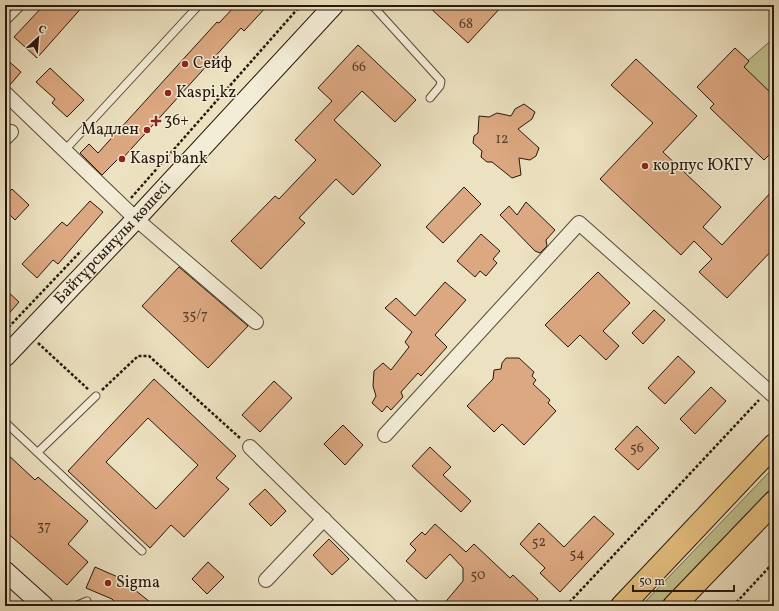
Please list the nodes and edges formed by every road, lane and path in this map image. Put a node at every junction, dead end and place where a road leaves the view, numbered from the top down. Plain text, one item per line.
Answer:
1 (22, 5) edge
2 (199, 5) edge
3 (301, 5) edge
4 (334, 5) edge
5 (372, 5) edge
6 (5, 22) edge
7 (5, 93) edge
8 (430, 98) dead end
9 (64, 151) junction
10 (130, 213) junction
11 (86, 246) dead end
12 (256, 322) dead end
13 (5, 331) edge
14 (28, 333) junction
15 (5, 357) edge
16 (771, 393) edge
17 (96, 396) junction
18 (5, 422) edge
19 (385, 435) dead end
20 (774, 445) edge
21 (250, 447) joint
22 (38, 452) junction
23 (774, 502) edge
24 (324, 519) junction
25 (142, 551) dead end
26 (774, 562) edge
27 (5, 571) edge
28 (266, 580) dead end
29 (87, 601) dead end
30 (44, 606) edge
31 (75, 606) edge
32 (412, 606) edge
33 (566, 606) edge
34 (622, 606) edge
35 (674, 606) edge
36 (733, 606) edge

1 - 6 lane
2 - 9 lane
3 - 10 path
4 - 10 main road, Байтұрсынұлы көшесі
5 - 8 lane
7 - 9 street
9 - 10 street
10 - 12 street
10 - 14 main road, Байтұрсынұлы көшесі
11 - 13 path
14 - 15 main road, Байтұрсынұлы көшесі
14 - 17 path
16 - 19 street
16 - 33 path
17 - 21 path
17 - 22 lane
18 - 22 lane
20 - 34 main road
21 - 24 street
22 - 25 lane
23 - 35 main road
24 - 28 street
24 - 32 street
26 - 36 path
27 - 30 main road
29 - 31 lane

